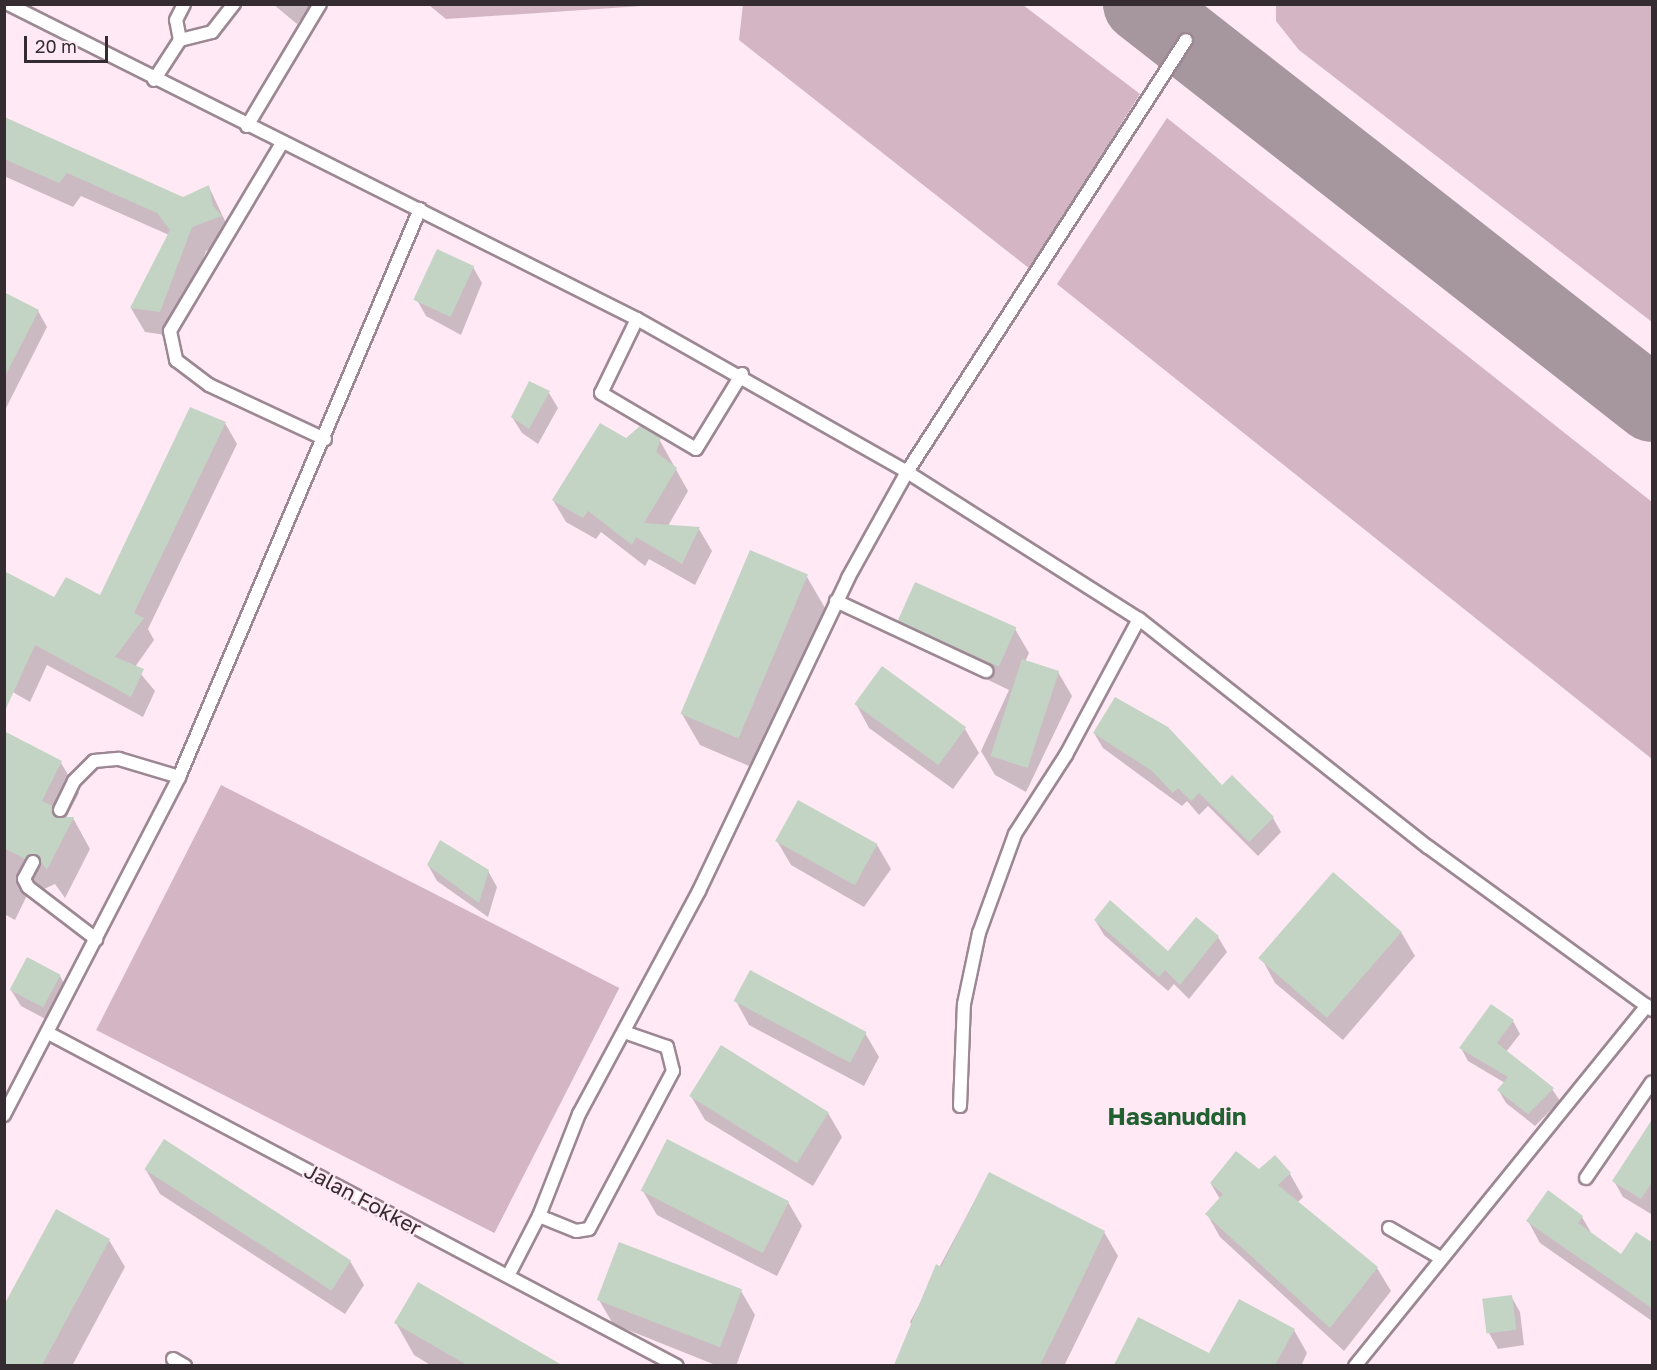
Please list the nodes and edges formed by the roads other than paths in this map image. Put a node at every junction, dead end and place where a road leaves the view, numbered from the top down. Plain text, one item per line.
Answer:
1 (8, 4) edge
2 (184, 4) edge
3 (234, 4) edge
4 (320, 4) edge
5 (180, 40) junction
6 (1186, 40) dead end
7 (154, 80) junction
8 (247, 126) junction
9 (282, 143) junction
10 (420, 209) junction
11 (637, 320) junction
12 (742, 374) junction
13 (325, 440) junction
14 (908, 472) junction
15 (836, 601) junction
16 (1139, 619) junction
17 (986, 671) dead end
18 (179, 777) junction
19 (60, 810) dead end
20 (33, 862) dead end
21 (96, 939) junction
22 (1650, 1008) edge
23 (627, 1033) junction
24 (50, 1034) junction
25 (1653, 1082) edge
26 (960, 1106) dead end
27 (4, 1115) edge
28 (1586, 1178) dead end
29 (539, 1216) junction
30 (1389, 1228) dead end
31 (1439, 1257) junction
32 (508, 1276) junction
33 (173, 1359) dead end
34 (186, 1365) edge
35 (677, 1365) edge
36 (1355, 1365) edge

1 - 7 lane
2 - 5 lane
3 - 5 lane
4 - 8 lane
5 - 7 lane
6 - 14 lane
7 - 8 lane
8 - 9 lane
9 - 10 lane
9 - 13 lane
10 - 11 lane
10 - 13 lane
11 - 12 lane
11 - 12 lane
12 - 14 lane
13 - 18 lane
14 - 15 lane
14 - 16 lane
15 - 17 lane
15 - 23 lane
16 - 22 lane
16 - 26 lane
18 - 19 lane
18 - 21 lane
20 - 21 lane
21 - 24 lane
22 - 31 lane
23 - 29 lane
23 - 29 lane
24 - 27 lane
24 - 32 lane, Jalan Fokker
25 - 28 lane
29 - 32 lane
30 - 31 lane
31 - 36 lane
32 - 35 lane, Jalan Fokker
33 - 34 lane

